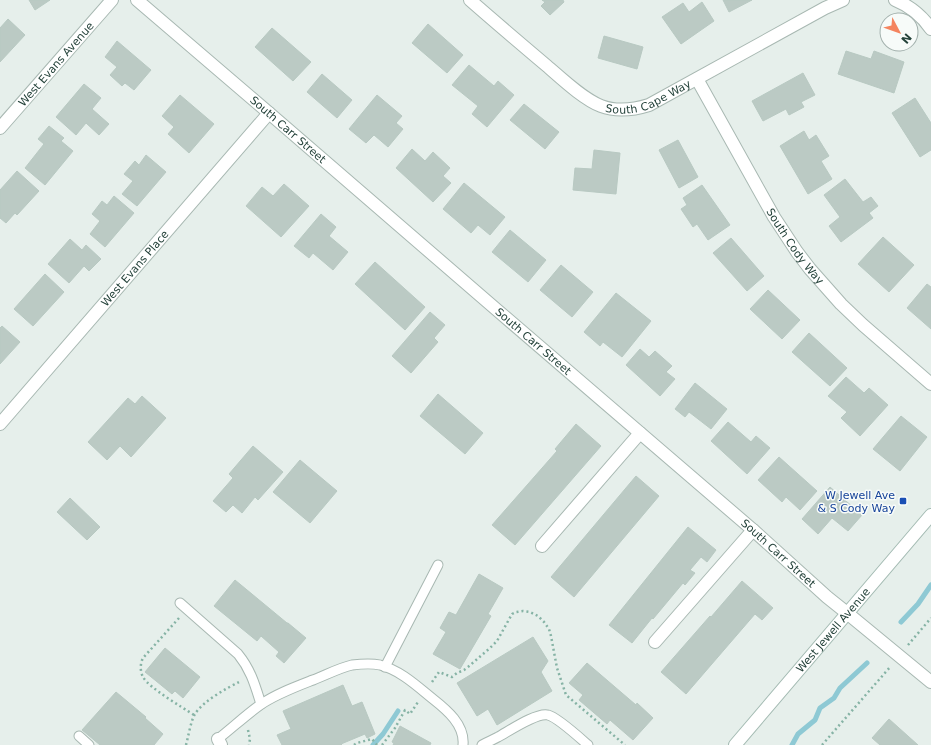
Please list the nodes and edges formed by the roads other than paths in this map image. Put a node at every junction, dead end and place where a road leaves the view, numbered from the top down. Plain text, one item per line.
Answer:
1 (112, 0) edge
2 (137, 0) edge
3 (470, 0) edge
4 (843, 0) edge
5 (895, 0) edge
6 (931, 29) edge
7 (697, 79) junction
8 (269, 113) junction
9 (0, 128) edge
10 (931, 384) edge
11 (0, 424) edge
12 (640, 433) junction
13 (931, 515) edge
14 (753, 530) junction
15 (542, 546) dead end
16 (438, 565) dead end
17 (183, 606) road end
18 (847, 613) junction
19 (655, 642) dead end
20 (385, 667) junction
21 (931, 682) edge
22 (261, 704) junction
23 (79, 736) dead end
24 (219, 742) edge
25 (89, 745) edge
26 (463, 745) edge
27 (482, 745) edge
28 (588, 745) edge
29 (735, 745) edge

1 - 9 street, West Evans Avenue
2 - 8 street, South Carr Street
3 - 7 street, South Cape Way
4 - 7 street, South Cape Way
5 - 6 street
7 - 10 street, South Cody Way
8 - 11 street, West Evans Place
8 - 12 street, South Carr Street
12 - 14 street, South Carr Street
12 - 15 street
13 - 18 street, West Jewell Avenue
14 - 18 street, South Carr Street
14 - 19 street
16 - 20 lane
17 - 22 lane
18 - 21 street, South Carr Street
18 - 29 street, West Jewell Avenue
20 - 22 lane
20 - 26 lane
22 - 24 lane
23 - 25 lane
27 - 28 lane

